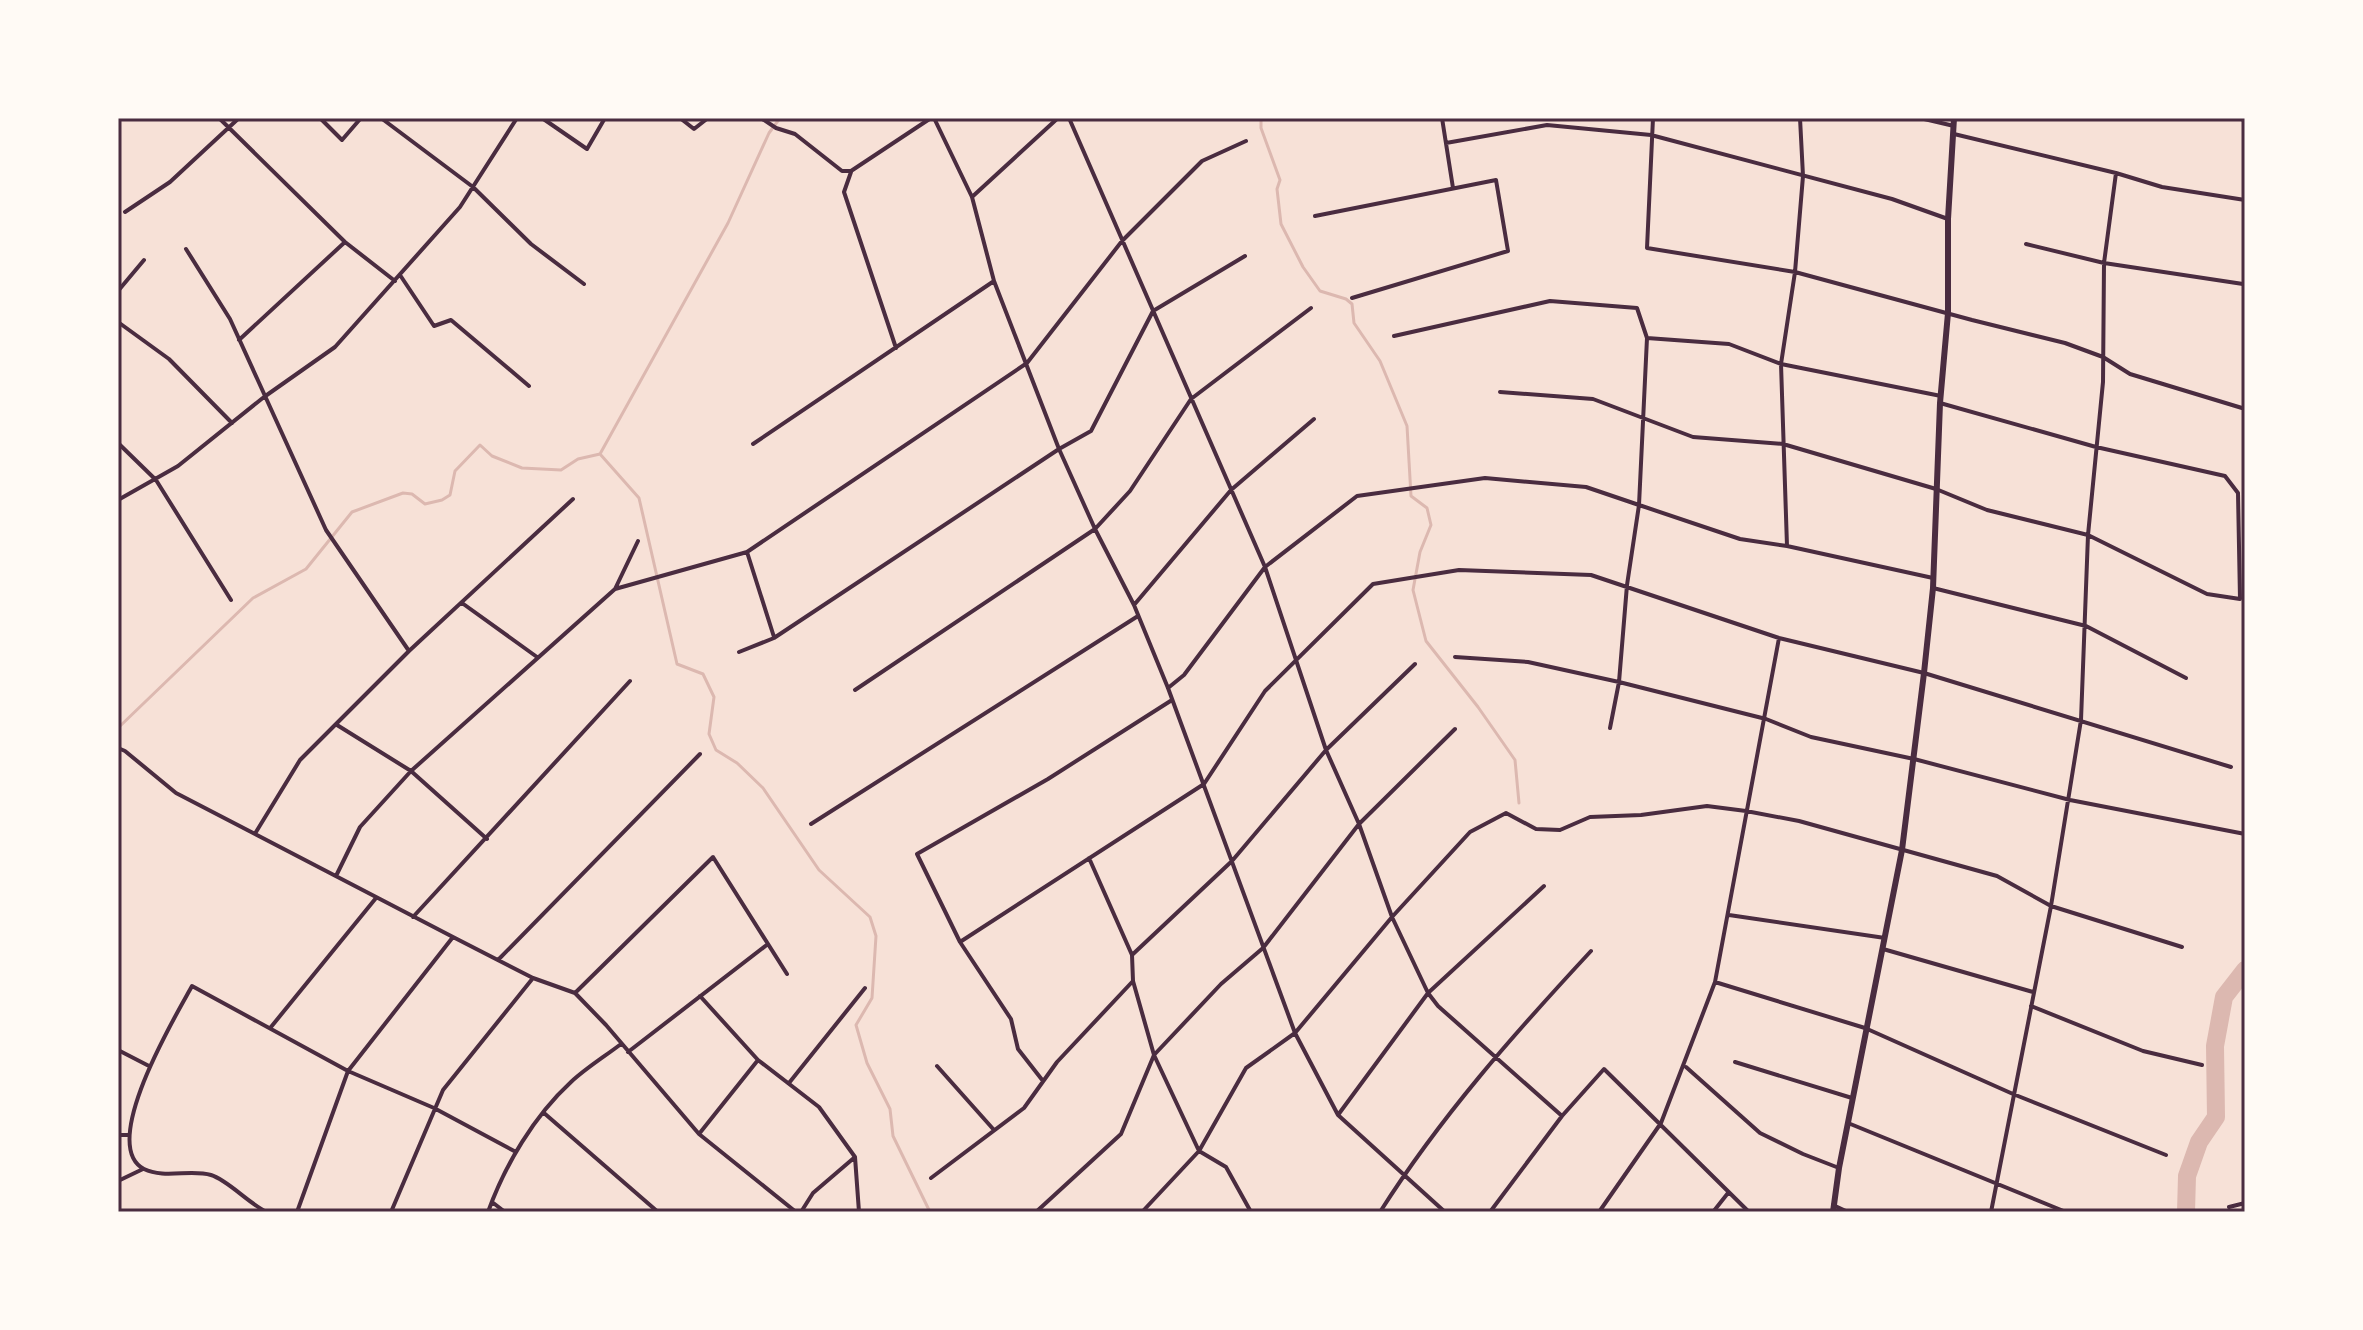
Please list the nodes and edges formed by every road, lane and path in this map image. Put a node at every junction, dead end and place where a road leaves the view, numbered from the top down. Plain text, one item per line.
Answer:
1 (219, 118) edge
2 (239, 118) edge
3 (320, 118) edge
4 (361, 118) edge
5 (381, 118) edge
6 (517, 118) edge
7 (542, 118) edge
8 (605, 118) edge
9 (680, 118) edge
10 (708, 118) edge
11 (761, 118) edge
12 (933, 118) edge
13 (1058, 118) edge
14 (1069, 118) edge
15 (1442, 118) edge
16 (1653, 118) edge
17 (1800, 118) edge
18 (1920, 118) edge
19 (2237, 118) edge
20 (2245, 120) edge
21 (1954, 126) edge
22 (231, 127) junction
23 (1651, 135) junction
24 (1246, 141) dead end
25 (1446, 143) junction
26 (851, 171) junction
27 (2116, 173) junction
28 (1803, 176) junction
29 (473, 187) junction
30 (1453, 188) junction
31 (972, 197) junction
32 (2245, 200) edge
33 (125, 212) dead end
34 (1315, 216) dead end
35 (1948, 219) junction
36 (1122, 241) junction
37 (345, 242) junction
38 (2026, 244) dead end
39 (186, 249) dead end
40 (1245, 256) dead end
41 (144, 260) dead end
42 (2104, 263) junction
43 (1795, 272) junction
44 (400, 275) junction
45 (395, 281) junction
46 (994, 281) junction
47 (584, 284) dead end
48 (2243, 284) dead end
49 (118, 291) edge
50 (1352, 298) dead end
51 (1311, 308) dead end
52 (1153, 311) junction
53 (1948, 313) junction
54 (118, 322) edge
55 (1394, 336) dead end
56 (1647, 338) junction
57 (239, 340) junction
58 (896, 348) junction
59 (2103, 357) junction
60 (1027, 363) junction
61 (1781, 364) junction
62 (529, 386) dead end
63 (1500, 392) dead end
64 (264, 397) junction
65 (1191, 399) junction
66 (1940, 400) junction
67 (2242, 408) dead end
68 (1643, 416) junction
69 (1314, 419) dead end
70 (232, 423) junction
71 (118, 443) edge
72 (753, 444) dead end
73 (1783, 444) junction
74 (2096, 447) junction
75 (1059, 449) junction
76 (156, 480) junction
77 (1936, 489) junction
78 (1231, 490) junction
79 (573, 499) dead end
80 (118, 500) edge
81 (1639, 505) junction
82 (1095, 529) junction
83 (2088, 535) junction
84 (638, 541) dead end
85 (1787, 546) junction
86 (747, 552) junction
87 (1265, 567) junction
88 (1933, 578) junction
89 (1627, 585) junction
90 (1933, 588) junction
91 (615, 589) junction
92 (231, 600) dead end
93 (462, 603) junction
94 (1134, 605) junction
95 (1138, 616) junction
96 (2086, 626) junction
97 (774, 638) junction
98 (1779, 638) junction
99 (409, 651) junction
100 (739, 652) dead end
101 (537, 657) junction
102 (1455, 657) dead end
103 (1294, 659) junction
104 (1415, 664) dead end
105 (1924, 673) junction
106 (2186, 678) dead end
107 (630, 681) dead end
108 (1619, 682) junction
109 (1168, 688) junction
110 (855, 690) dead end
111 (1172, 700) junction
112 (1766, 719) junction
113 (2081, 720) junction
114 (337, 725) junction
115 (1610, 728) dead end
116 (1455, 729) dead end
117 (118, 748) edge
118 (1326, 750) junction
119 (700, 754) dead end
120 (1914, 759) junction
121 (2231, 767) dead end
122 (411, 771) junction
123 (1204, 784) junction
124 (2070, 800) junction
125 (1746, 811) junction
126 (811, 824) dead end
127 (1359, 824) junction
128 (256, 833) junction
129 (2245, 834) edge
130 (487, 839) junction
131 (1902, 850) junction
132 (1089, 858) junction
133 (1232, 861) junction
134 (336, 876) junction
135 (1544, 886) dead end
136 (376, 898) junction
137 (2051, 906) junction
138 (1729, 915) junction
139 (413, 917) junction
140 (1392, 917) junction
141 (453, 937) junction
142 (1885, 938) junction
143 (960, 942) junction
144 (768, 944) junction
145 (2182, 947) dead end
146 (1263, 948) junction
147 (1883, 949) junction
148 (1591, 951) dead end
149 (1132, 955) junction
150 (498, 960) junction
151 (787, 974) dead end
152 (533, 978) junction
153 (1133, 981) junction
154 (1715, 982) junction
155 (865, 988) dead end
156 (2033, 992) junction
157 (575, 993) junction
158 (1428, 993) junction
159 (700, 996) junction
160 (2031, 1006) junction
161 (271, 1027) junction
162 (1865, 1028) junction
163 (1295, 1033) junction
164 (621, 1044) junction
165 (118, 1050) edge
166 (628, 1052) junction
167 (1154, 1055) junction
168 (1494, 1056) junction
169 (758, 1060) junction
170 (1735, 1062) dead end
171 (2202, 1065) dead end
172 (149, 1066) junction
173 (937, 1066) dead end
174 (1685, 1066) junction
175 (348, 1071) junction
176 (1043, 1081) junction
177 (788, 1083) junction
178 (2013, 1094) junction
179 (1854, 1098) junction
180 (434, 1108) junction
181 (544, 1113) junction
182 (1338, 1115) junction
183 (1562, 1116) junction
184 (1661, 1123) junction
185 (1848, 1123) junction
186 (994, 1130) junction
187 (699, 1134) junction
188 (118, 1135) edge
189 (128, 1135) junction
190 (1199, 1151) junction
191 (516, 1152) junction
192 (2166, 1155) dead end
193 (855, 1157) junction
194 (1839, 1168) junction
195 (143, 1169) junction
196 (1403, 1175) junction
197 (931, 1178) dead end
198 (118, 1181) edge
199 (1997, 1186) junction
200 (1728, 1193) junction
201 (492, 1202) junction
202 (2245, 1203) edge
203 (2229, 1207) dead end
204 (1833, 1208) edge
205 (256, 1210) edge
206 (267, 1212) edge
207 (297, 1212) edge
208 (391, 1212) edge
209 (488, 1212) edge
210 (505, 1212) edge
211 (658, 1212) edge
212 (798, 1212) edge
213 (859, 1212) edge
214 (1036, 1212) edge
215 (1142, 1212) edge
216 (1251, 1212) edge
217 (1380, 1212) edge
218 (1445, 1212) edge
219 (1490, 1212) edge
220 (1599, 1212) edge
221 (1713, 1212) edge
222 (1749, 1212) edge
223 (1848, 1212) edge
224 (1991, 1212) edge
225 (2066, 1212) edge

1 - 22 street
2 - 22 street
3 - 4 street
5 - 29 street
6 - 29 street
7 - 8 street
9 - 10 street
11 - 26 street
12 - 26 street
12 - 31 street
13 - 31 street
14 - 36 street
15 - 25 street
16 - 23 street
17 - 28 street
18 - 21 street
19 - 20 street
21 - 27 street
21 - 35 street
22 - 33 street
22 - 37 street
23 - 25 street
23 - 28 street
23 - 43 street
24 - 36 street
25 - 30 street
26 - 58 street
27 - 32 street
27 - 42 street
28 - 35 street
28 - 43 street
29 - 44 street
29 - 47 street
30 - 34 street
30 - 50 street
31 - 46 street
35 - 53 street
36 - 52 street
36 - 60 street
37 - 45 street
37 - 57 street
38 - 42 street
39 - 57 street
40 - 52 street
41 - 49 street
42 - 48 street
42 - 59 street
43 - 53 street
43 - 61 street
44 - 45 street
44 - 62 street
45 - 64 street
46 - 58 street
46 - 60 street
51 - 65 street
52 - 65 street
52 - 75 street
53 - 59 street
53 - 66 street
54 - 70 street
55 - 56 street
56 - 61 street
56 - 68 street
57 - 64 street
58 - 72 street
59 - 67 street
59 - 74 street
60 - 75 street
60 - 86 street
61 - 66 street
61 - 73 street
63 - 68 street
64 - 70 street
64 - 99 street
65 - 78 street
65 - 82 street
66 - 74 street
66 - 77 street
68 - 73 street
68 - 81 street
69 - 78 street
70 - 76 street
71 - 76 street
73 - 77 street
73 - 85 street
74 - 83 street
74 - 83 street
75 - 82 street
75 - 97 street
76 - 80 street
76 - 92 street
77 - 83 street
77 - 88 street
78 - 87 street
78 - 94 street
79 - 93 street
81 - 85 street
81 - 87 street
81 - 89 street
82 - 94 street
82 - 110 street
83 - 96 street
84 - 91 street
85 - 88 street
86 - 91 street
86 - 97 street
87 - 103 street
87 - 109 street
88 - 90 street
89 - 98 street
89 - 103 street
89 - 108 street
90 - 96 street
90 - 105 street
91 - 101 street
93 - 99 street
93 - 101 street
94 - 95 street
95 - 109 street
95 - 126 street
96 - 106 street
96 - 113 street
97 - 100 street
98 - 105 street
98 - 112 street
99 - 114 street
101 - 122 street
102 - 108 street
103 - 118 street
103 - 123 street
104 - 118 street
105 - 113 street
105 - 120 street
107 - 130 street
108 - 112 street
108 - 115 street
109 - 111 street
111 - 123 street
111 - 143 street
112 - 120 street
112 - 125 street
113 - 121 street
113 - 124 street
114 - 122 street
114 - 128 street
116 - 127 street
117 - 128 street
118 - 127 street
118 - 133 street
119 - 150 street
120 - 124 street
120 - 131 street
122 - 130 street
122 - 134 street
123 - 132 street
123 - 133 street
124 - 129 street
124 - 137 street
125 - 131 street
125 - 138 street
125 - 140 street
127 - 140 street
127 - 146 street
128 - 134 street
130 - 139 street
131 - 137 street
131 - 142 street
132 - 143 street
132 - 149 street
133 - 146 street
133 - 149 street
134 - 136 street
135 - 158 street
136 - 139 street
136 - 161 street
137 - 145 street
137 - 156 street
138 - 142 street
138 - 154 street
139 - 141 street
140 - 158 street
140 - 163 street
141 - 150 street
141 - 175 street
142 - 147 street
143 - 176 street
144 - 151 street
144 - 157 street
144 - 159 street
146 - 163 street
146 - 167 street
147 - 156 street
147 - 162 street
148 - 168 street
149 - 153 street
150 - 152 street
152 - 157 street
152 - 180 street
153 - 167 street
153 - 176 street
154 - 162 street
154 - 174 street
155 - 177 street
156 - 160 street
157 - 164 street
158 - 168 street
158 - 182 street
159 - 166 street
159 - 169 street
160 - 171 street
160 - 178 street
161 - 172 street
161 - 175 street
162 - 178 street
162 - 179 street
163 - 182 street
163 - 190 street
164 - 166 street
164 - 181 street
165 - 172 street
166 - 187 street
167 - 190 street
167 - 214 street
168 - 183 street
168 - 196 street
169 - 177 street
169 - 187 street
170 - 179 street
172 - 189 street
173 - 186 street
174 - 184 street
174 - 194 street
175 - 180 street
175 - 207 street
176 - 186 street
177 - 193 street
178 - 192 street
178 - 199 street
179 - 185 street
180 - 191 street
180 - 208 street
181 - 191 street
181 - 211 street
182 - 196 street
183 - 184 street
183 - 219 street
184 - 200 street
184 - 220 street
185 - 194 street
185 - 199 street
186 - 197 street
187 - 212 street
188 - 189 street
189 - 195 street
190 - 215 street
190 - 216 street
191 - 201 street
193 - 212 street
193 - 213 street
194 - 204 street
195 - 198 street
195 - 205 street
196 - 217 street
196 - 218 street
199 - 224 street
199 - 225 street
200 - 221 street
200 - 222 street
201 - 209 street
201 - 210 street
202 - 203 street
204 - 223 street
205 - 206 street

